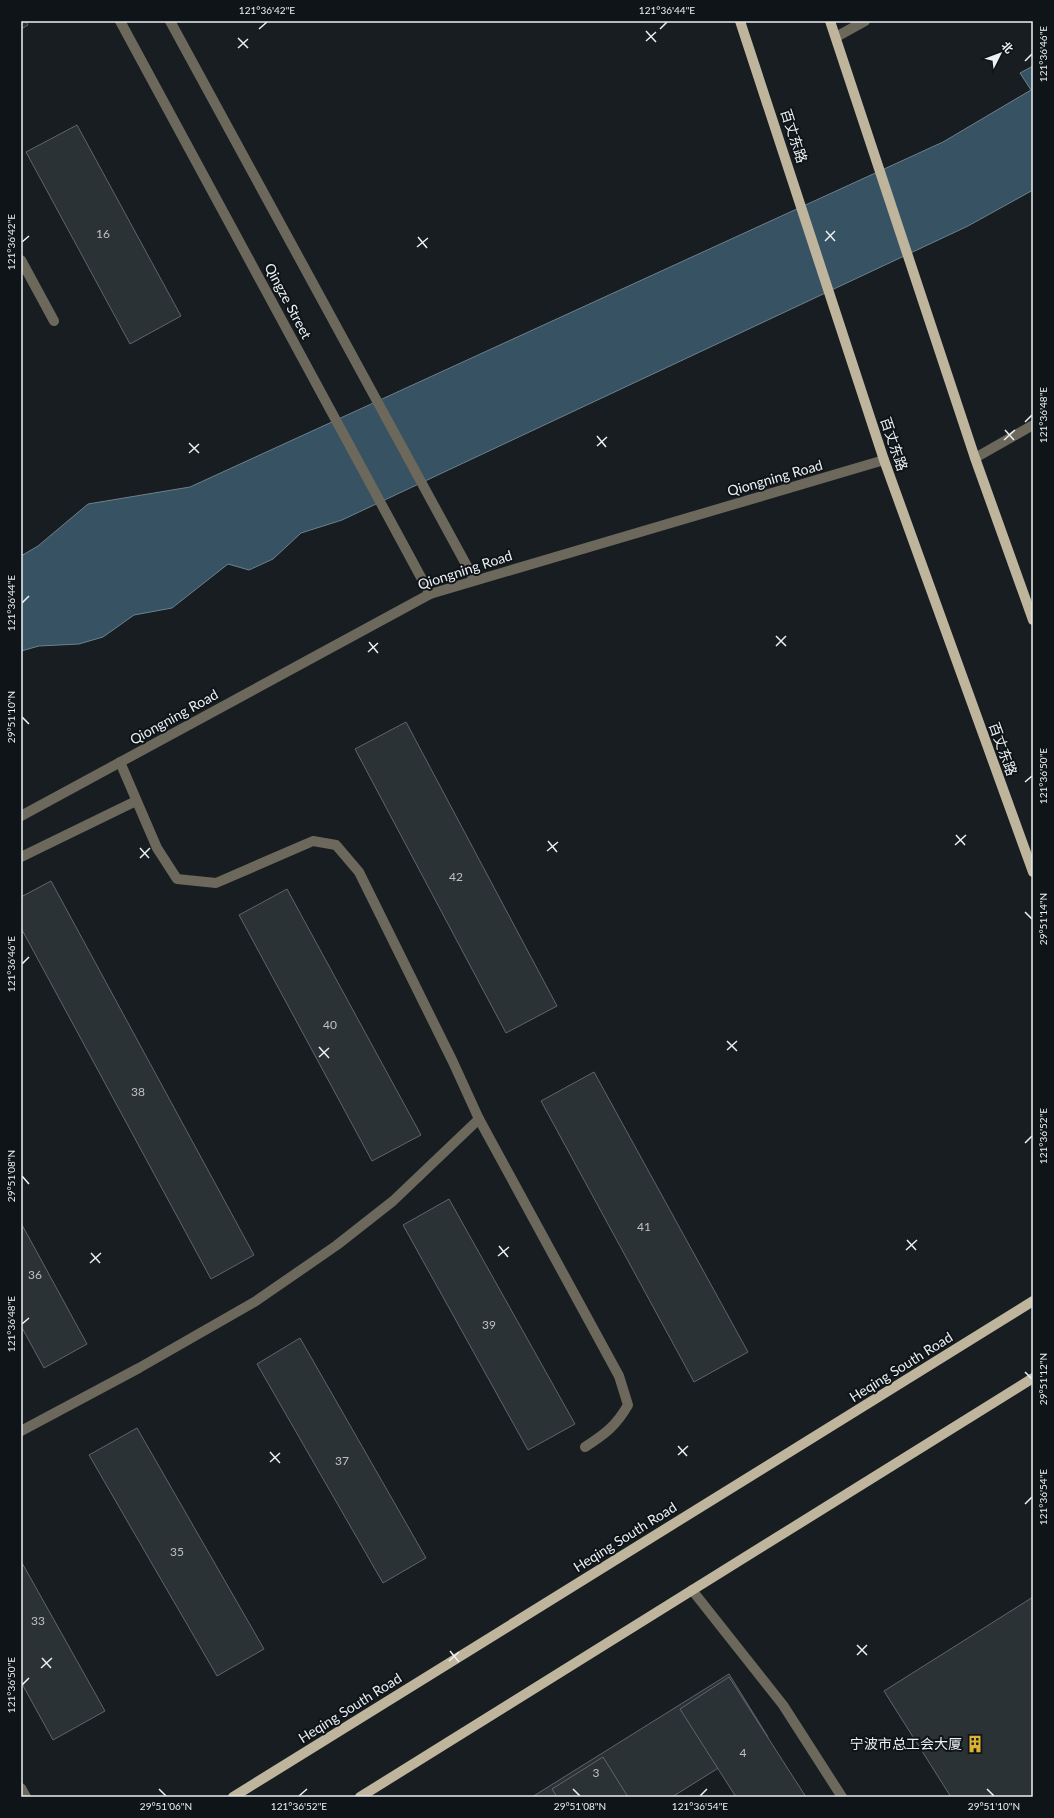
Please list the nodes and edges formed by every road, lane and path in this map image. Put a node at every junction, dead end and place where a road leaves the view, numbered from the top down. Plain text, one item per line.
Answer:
1 (120, 21) edge
2 (170, 21) edge
3 (740, 21) edge
4 (830, 21) edge
5 (865, 21) edge
6 (836, 37) junction
7 (21, 260) edge
8 (54, 321) dead end
9 (1033, 425) edge
10 (975, 458) junction
11 (884, 460) junction
12 (474, 579) junction
13 (430, 594) junction
14 (1033, 620) edge
15 (120, 762) junction
16 (136, 801) junction
17 (21, 816) edge
18 (21, 857) edge
19 (1033, 872) edge
20 (479, 1119) junction
21 (1033, 1301) edge
22 (1033, 1378) edge
23 (22, 1429) edge
24 (585, 1447) dead end
25 (692, 1590) junction
26 (21, 1788) edge
27 (26, 1797) edge
28 (233, 1797) edge
29 (360, 1797) edge
30 (842, 1797) edge

1 - 13 street, Qingze Street
2 - 12 street
3 - 11 main road, 百丈东路
4 - 6 main road
5 - 6 street
6 - 10 main road
7 - 8 street
9 - 10 street
10 - 14 main road
11 - 12 street, Qiongning Road
11 - 19 main road, 百丈东路
12 - 13 street, Qiongning Road
13 - 15 street, Qiongning Road
15 - 16 street
15 - 17 street, Qiongning Road
16 - 18 street
16 - 20 street
20 - 23 street
20 - 24 street
21 - 28 main road, Heqing South Road
22 - 25 main road
25 - 29 main road
25 - 30 street
26 - 27 street

